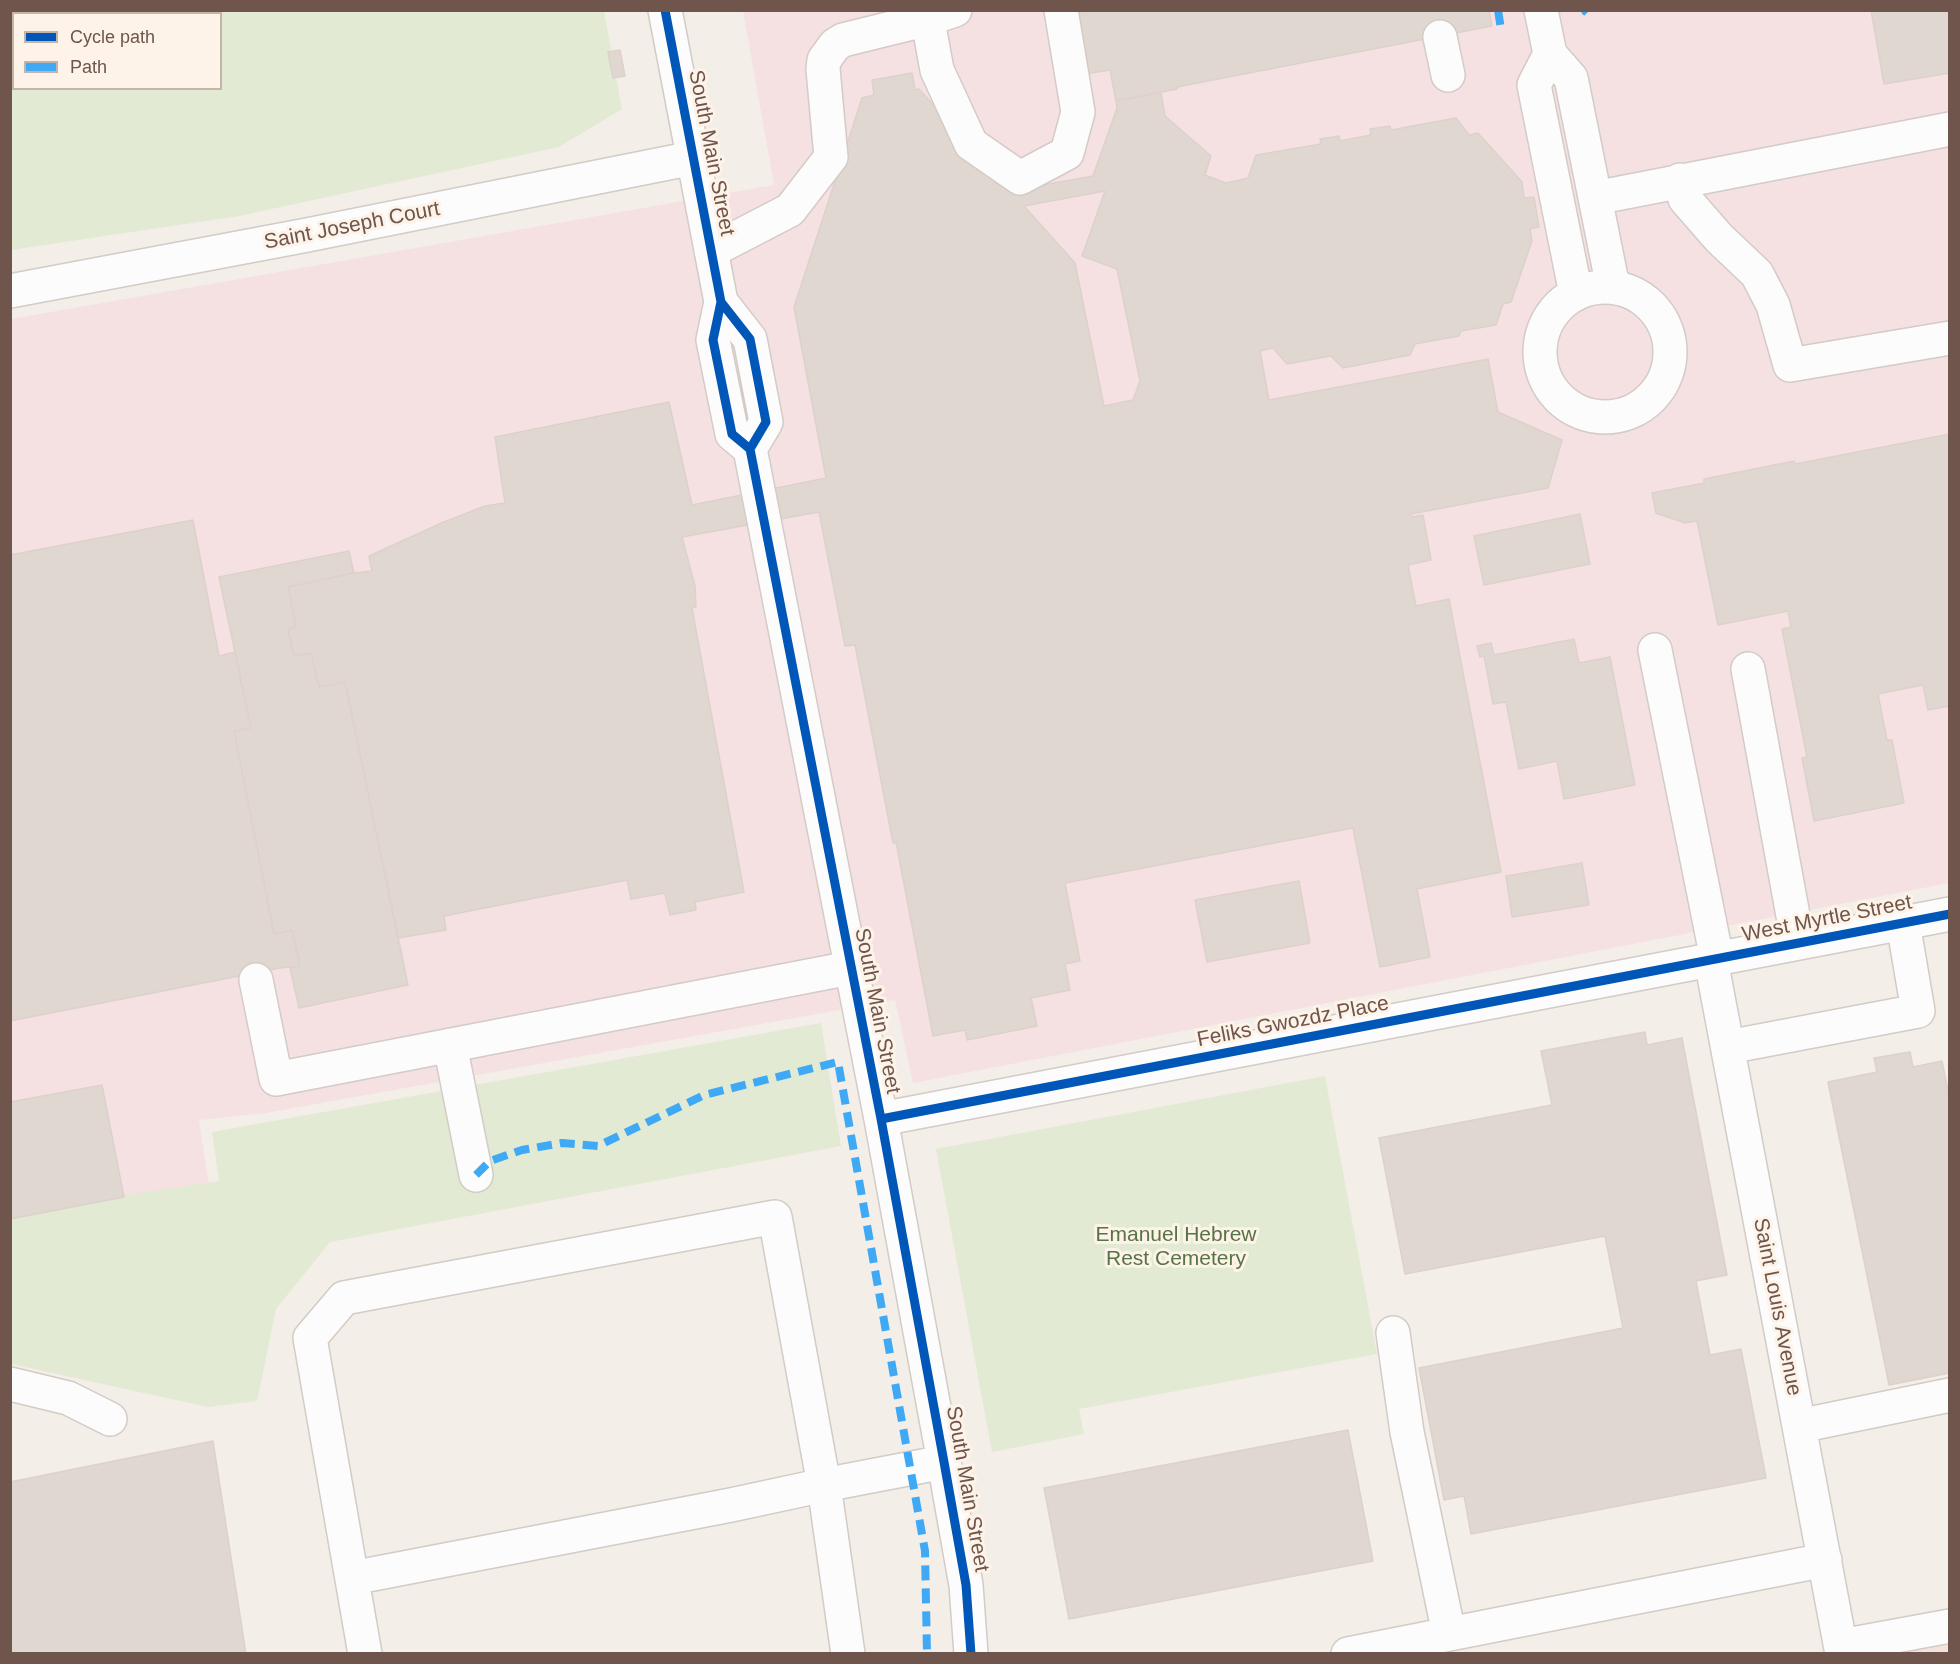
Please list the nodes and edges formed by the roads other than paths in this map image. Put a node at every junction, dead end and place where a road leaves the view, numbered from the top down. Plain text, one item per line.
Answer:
1 (664, 10) edge
2 (1061, 10) edge
3 (1541, 10) edge
4 (936, 13) edge
5 (1440, 37) dead end
6 (1550, 54) junction
7 (1448, 75) dead end
8 (1950, 129) edge
9 (693, 158) junction
10 (1680, 180) junction
11 (1595, 198) junction
12 (711, 251) junction
13 (1613, 288) junction
14 (10, 291) edge
15 (1576, 294) junction
16 (1950, 338) edge
17 (1655, 650) dead end
18 (1748, 669) dead end
19 (1950, 914) edge
20 (1903, 923) junction
21 (1798, 943) junction
22 (1714, 959) junction
23 (850, 968) junction
24 (256, 980) dead end
25 (450, 1045) junction
26 (1728, 1047) junction
27 (880, 1119) junction
28 (476, 1175) dead end
29 (1393, 1333) dead end
30 (10, 1384) edge
31 (1950, 1395) edge
32 (110, 1419) dead end
33 (1799, 1426) junction
34 (944, 1462) junction
35 (824, 1485) junction
36 (1825, 1560) junction
37 (352, 1578) junction
38 (1950, 1626) edge
39 (1449, 1634) junction
40 (1841, 1650) edge
41 (365, 1653) edge
42 (848, 1653) edge
43 (971, 1653) edge
44 (1348, 1653) edge

1 - 9 street, South Main Street
2 - 4 street
3 - 6 street
4 - 12 street
5 - 7 street
6 - 11 street
6 - 15 street
8 - 10 street
9 - 12 street, South Main Street
9 - 14 street, Saint Joseph Court
10 - 11 street
10 - 16 street
11 - 13 street
12 - 23 street, South Main Street
13 - 15 street
13 - 15 street
17 - 22 street, Saint Louis Avenue
18 - 21 street
19 - 20 street, West Myrtle Street
20 - 21 street, West Myrtle Street
20 - 26 street
21 - 22 street, West Myrtle Street
22 - 26 street, Saint Louis Avenue
22 - 27 street, Feliks Gwozdz Place
23 - 25 street
23 - 27 street, South Main Street
24 - 25 street
25 - 28 street
26 - 33 street, Saint Louis Avenue
27 - 34 street, South Main Street
29 - 39 street
30 - 32 street
31 - 33 street
33 - 36 street, Saint Louis Avenue
34 - 35 street
34 - 43 street, South Main Street
35 - 37 street
35 - 37 street
35 - 42 street
36 - 39 street
36 - 40 street, Saint Louis Avenue
37 - 41 street
38 - 40 street
39 - 44 street

